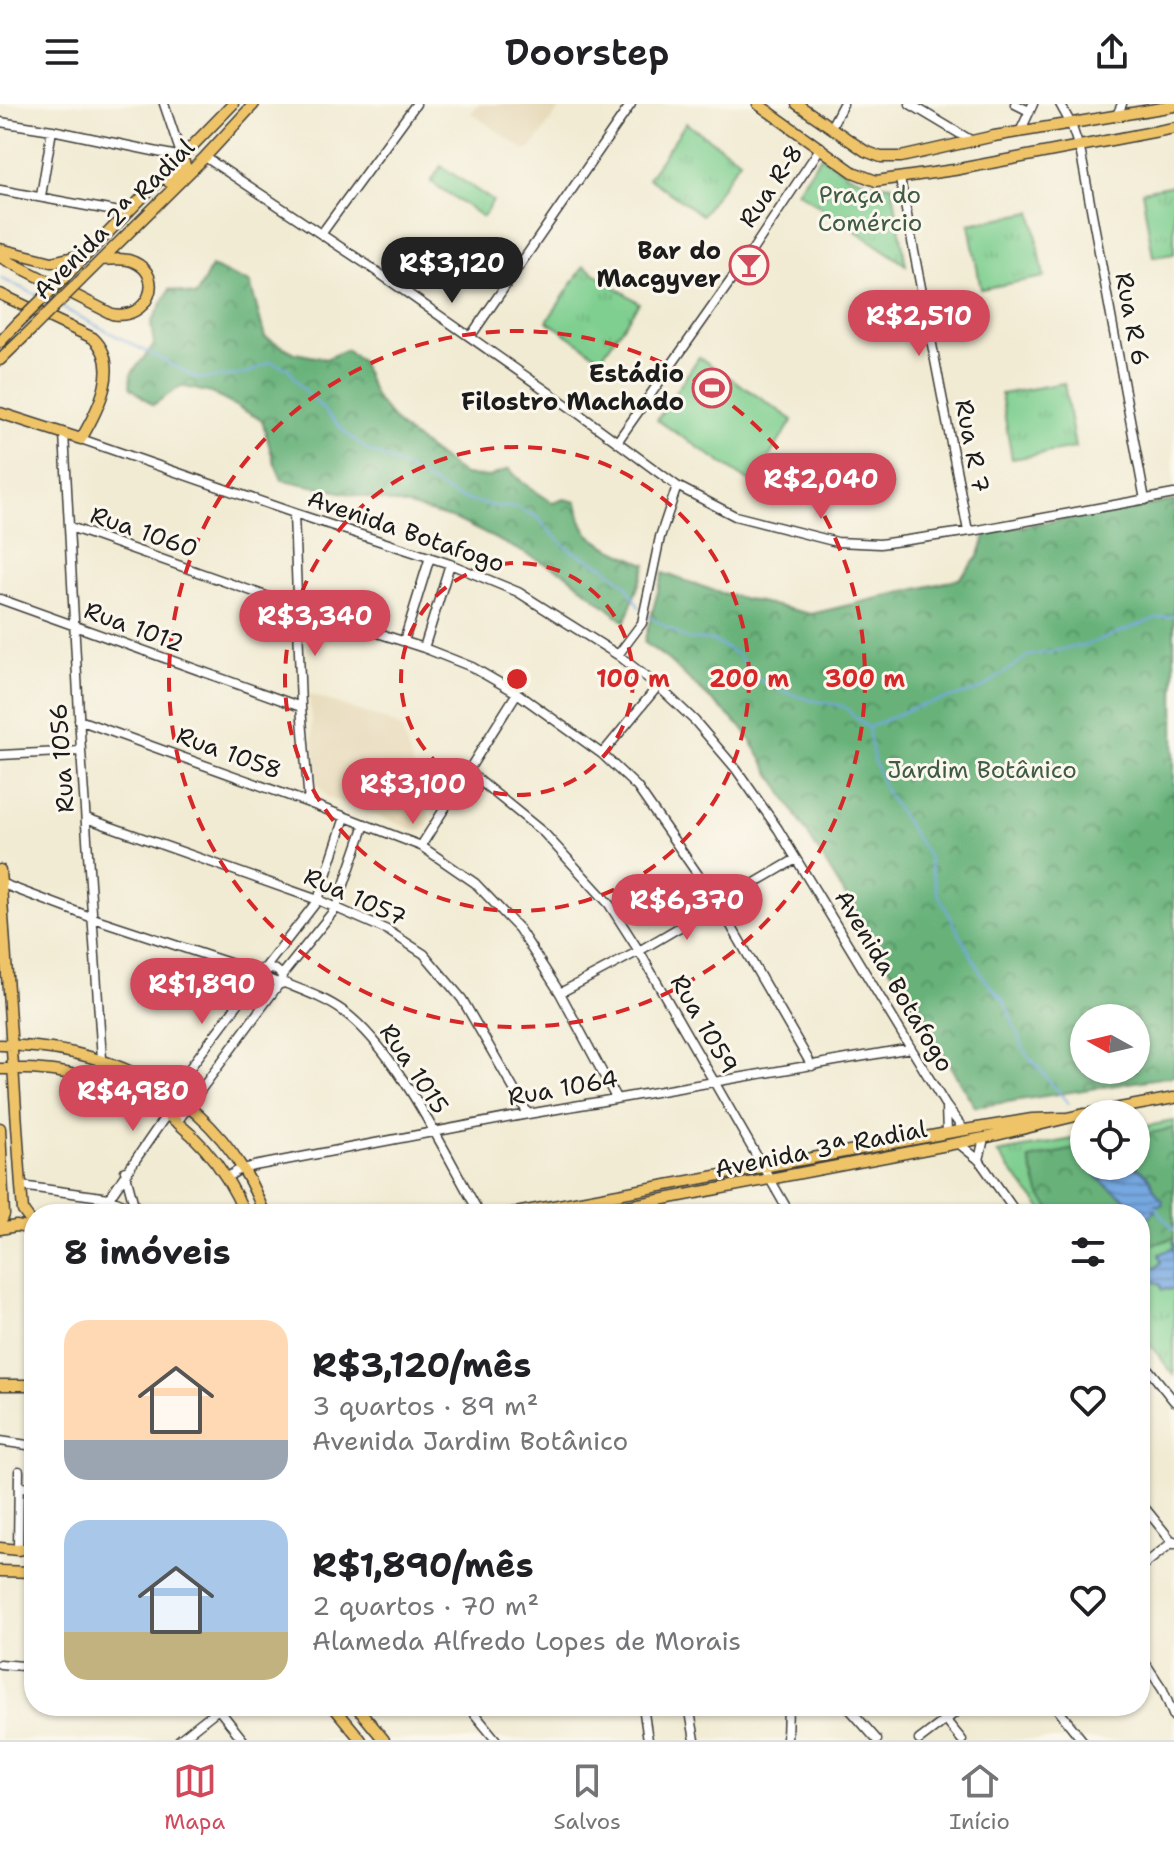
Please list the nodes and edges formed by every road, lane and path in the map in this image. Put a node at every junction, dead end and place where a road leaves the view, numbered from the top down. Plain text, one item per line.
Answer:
1 (164, 104) edge
2 (233, 104) edge
3 (254, 104) edge
4 (416, 104) edge
5 (631, 104) edge
6 (758, 104) edge
7 (797, 104) edge
8 (843, 104) edge
9 (910, 104) edge
10 (1015, 104) edge
11 (1060, 104) edge
12 (1122, 104) edge
13 (1174, 106) edge
14 (1031, 108) edge
15 (1117, 115) junction
16 (0, 122) edge
17 (1071, 124) junction
18 (831, 127) junction
19 (1174, 128) edge
20 (52, 130) junction
21 (1020, 132) junction
22 (972, 141) junction
23 (1077, 146) junction
24 (821, 147) junction
25 (182, 157) junction
26 (205, 157) junction
27 (901, 157) junction
28 (900, 179) junction
29 (0, 190) edge
30 (166, 195) junction
31 (41, 196) junction
32 (125, 213) junction
33 (322, 233) junction
34 (0, 249) edge
35 (88, 254) junction
36 (0, 257) edge
37 (101, 260) junction
38 (0, 294) edge
39 (470, 337) junction
40 (0, 342) edge
41 (0, 360) edge
42 (0, 413) edge
43 (64, 433) junction
44 (81, 439) junction
45 (617, 442) junction
46 (677, 486) junction
47 (1174, 494) edge
48 (1145, 500) junction
49 (294, 513) junction
50 (70, 527) junction
51 (968, 531) junction
52 (430, 557) junction
53 (450, 564) junction
54 (0, 599) edge
55 (297, 607) junction
56 (75, 628) junction
57 (404, 641) junction
58 (424, 648) junction
59 (618, 655) junction
60 (658, 686) junction
61 (517, 693) junction
62 (301, 707) junction
63 (79, 720) junction
64 (81, 751) junction
65 (602, 754) junction
66 (0, 755) edge
67 (469, 772) junction
68 (309, 803) junction
69 (345, 817) junction
70 (86, 818) junction
71 (365, 824) junction
72 (421, 846) junction
73 (796, 859) junction
74 (0, 870) edge
75 (0, 883) edge
76 (318, 900) junction
77 (719, 905) junction
78 (336, 908) junction
79 (93, 918) junction
80 (639, 951) junction
81 (261, 972) junction
82 (281, 980) junction
83 (560, 993) junction
84 (0, 1045) edge
85 (13, 1045) junction
86 (911, 1048) junction
87 (102, 1059) junction
88 (812, 1066) junction
89 (14, 1068) junction
90 (0, 1069) edge
91 (99, 1079) junction
92 (713, 1081) junction
93 (171, 1094) junction
94 (616, 1098) junction
95 (1174, 1098) edge
96 (1150, 1102) edge
97 (946, 1106) junction
98 (189, 1108) junction
99 (163, 1112) junction
100 (528, 1114) junction
101 (1070, 1117) edge
102 (1064, 1118) junction
103 (177, 1122) junction
104 (0, 1128) edge
105 (964, 1130) junction
106 (433, 1133) junction
107 (947, 1133) junction
108 (984, 1138) junction
109 (958, 1143) junction
110 (979, 1160) junction
111 (762, 1167) junction
112 (243, 1169) junction
113 (125, 1171) junction
114 (226, 1178) junction
115 (769, 1179) junction
116 (1, 1180) edge
117 (689, 1182) junction
118 (21, 1186) junction
119 (109, 1198) junction
120 (121, 1204) edge
121 (134, 1204) edge
122 (240, 1204) edge
123 (260, 1204) edge
124 (474, 1204) edge
125 (564, 1204) edge
126 (604, 1204) edge
127 (645, 1204) edge
128 (784, 1204) edge
129 (1010, 1204) edge
130 (24, 1213) edge
131 (0, 1226) edge
132 (24, 1227) edge
133 (1150, 1371) edge
134 (0, 1385) edge
135 (24, 1385) edge
136 (1174, 1401) edge
137 (0, 1441) edge
138 (24, 1445) edge
139 (19, 1471) dead end
140 (20, 1487) junction
141 (24, 1487) edge
142 (1150, 1514) edge
143 (1174, 1542) edge
144 (0, 1548) edge
145 (24, 1549) edge
146 (18, 1550) junction
147 (1150, 1560) edge
148 (0, 1571) edge
149 (24, 1572) edge
150 (0, 1664) edge
151 (24, 1666) edge
152 (1150, 1670) edge
153 (207, 1716) edge
154 (225, 1716) edge
155 (341, 1716) edge
156 (364, 1716) edge
157 (476, 1716) edge
158 (644, 1716) edge
159 (691, 1716) edge
160 (788, 1716) edge
161 (856, 1716) edge
162 (942, 1716) edge
163 (952, 1716) edge
164 (1063, 1716) edge
165 (1174, 1717) edge
166 (946, 1721) junction
167 (493, 1737) edge
168 (789, 1739) edge
169 (179, 1740) edge
170 (243, 1740) edge
171 (361, 1740) edge
172 (384, 1740) edge
173 (481, 1740) edge
174 (648, 1740) edge
175 (695, 1740) edge
176 (877, 1740) edge
177 (919, 1740) edge
178 (962, 1740) edge
179 (1082, 1740) edge

1 - 25 street
2 - 25 main road, Avenida 2ª Radial
3 - 26 main road, Avenida 2ª Radial
4 - 33 street
5 - 39 street
6 - 24 main road
7 - 18 main road
8 - 18 street
9 - 22 street
10 - 14 street
11 - 17 street, Rua R 6
12 - 15 street
13 - 15 main road
14 - 21 street
15 - 17 main road
16 - 20 street
17 - 21 main road
17 - 23 street, Rua R 6
18 - 24 main road
18 - 27 main road
19 - 23 main road
20 - 25 street
20 - 31 street
21 - 22 main road
22 - 27 main road
23 - 28 main road
23 - 48 street, Rua R 6
24 - 28 main road
24 - 45 street, Rua R-8
25 - 30 main road
25 - 32 main road, Avenida 2ª Radial
26 - 30 main road, Avenida 2ª Radial
26 - 33 street
27 - 28 main road
28 - 51 street, Rua R 7
29 - 31 street
30 - 37 main road, Avenida 2ª Radial
31 - 32 street
32 - 35 main road, Avenida 2ª Radial
33 - 39 street
34 - 35 main road
35 - 40 main road, Avenida 2ª Radial, bridge
36 - 37 main road
37 - 41 main road, Avenida 2ª Radial, bridge
38 - 44 main road
39 - 45 street
42 - 43 main road, Avenida Botafogo
43 - 44 main road, Avenida Botafogo
43 - 50 street, Rua 1056
44 - 49 street, Avenida Botafogo
45 - 46 street
46 - 51 street
46 - 59 street
47 - 48 street
48 - 51 street
49 - 52 street, Avenida Botafogo
49 - 55 street
50 - 55 street, Rua 1060
50 - 56 street, Rua 1056
52 - 53 street, Avenida Botafogo
52 - 57 street
53 - 58 street
53 - 59 street, Avenida Botafogo
54 - 56 street, Rua 1012
55 - 57 street, Rua 1060
55 - 62 street
56 - 62 street, Rua 1012
56 - 63 street, Rua 1056
57 - 58 street, Rua 1060
58 - 61 street, Rua 1060
59 - 60 street, Avenida Botafogo
60 - 65 street
60 - 73 street, Avenida Botafogo
61 - 65 street, Rua 1060
61 - 67 street
62 - 68 street
63 - 64 street, Rua 1056
63 - 68 street, Rua 1058
64 - 66 street
64 - 70 street, Rua 1056
65 - 77 street, Rua 1060
67 - 72 street
67 - 80 street, Rua 1059
68 - 69 street, Rua 1058
69 - 71 street, Rua 1058
69 - 76 street
70 - 76 street, Rua 1057
70 - 79 street, Rua 1056
71 - 72 street, Rua 1058
71 - 78 street
72 - 83 street, Rua 1058
73 - 77 street
73 - 86 street, Avenida Botafogo
74 - 75 main road
75 - 79 street
75 - 85 main road
76 - 78 street, Rua 1057
76 - 81 street
77 - 80 street
77 - 88 street, Rua 1060
78 - 82 street
78 - 100 street, Rua 1057
79 - 81 street
79 - 87 street, Rua 1056
80 - 83 street
80 - 92 street, Rua 1059
81 - 82 street, Rua 1015
81 - 93 street
82 - 98 street
82 - 106 street, Rua 1015
83 - 94 street, Rua 1058
84 - 85 main road
85 - 87 main road
85 - 89 main road
86 - 88 street, Rua 1064
86 - 97 street, Avenida Botafogo
87 - 91 street, Rua 1056
87 - 93 main road
88 - 92 street, Rua 1064
89 - 90 main road
89 - 91 main road
89 - 118 main road
91 - 99 main road
92 - 94 street, Rua 1064
92 - 111 street, Rua 1059
93 - 98 main road
93 - 99 street
94 - 100 street, Rua 1064
95 - 96 main road, Avenida 3ª Radial
97 - 105 street, Avenida Botafogo
97 - 107 street, Avenida Botafogo
98 - 103 street
98 - 112 main road
99 - 103 main road
99 - 113 street
100 - 106 street, Rua 1064
101 - 102 main road, Avenida 3ª Radial
102 - 105 main road, Avenida 3ª Radial
102 - 108 main road, Avenida 3ª Radial
103 - 114 main road
104 - 116 main road
105 - 107 main road, Avenida 3ª Radial
106 - 112 street, Rua 1064
106 - 124 street, Rua 1015
107 - 111 main road, Avenida 3ª Radial
108 - 109 main road, Avenida 3ª Radial
108 - 110 street
109 - 110 street
109 - 115 main road, Avenida 3ª Radial
110 - 129 street
111 - 115 street, Rua 1059
111 - 117 main road, Avenida 3ª Radial
112 - 114 street, Rua 1064
112 - 123 main road
113 - 119 street
113 - 121 street
114 - 122 main road
115 - 127 main road, Avenida 3ª Radial
115 - 128 street, Rua 1059
116 - 131 main road
117 - 125 main road, Avenida 3ª Radial
117 - 126 main road
118 - 119 street
118 - 130 main road
119 - 120 street
131 - 132 main road
133 - 136 street
134 - 135 main road
137 - 138 street
139 - 140 street
140 - 141 street
140 - 146 street
142 - 143 street
143 - 147 street
144 - 146 main road
145 - 146 main road
148 - 149 main road
150 - 151 street
152 - 165 street
153 - 169 street
154 - 170 street
155 - 171 main road
156 - 172 main road
157 - 167 street
158 - 174 street
159 - 175 street
160 - 168 street
161 - 176 street
162 - 166 street
163 - 166 street
164 - 179 street
166 - 177 street
166 - 178 street
167 - 173 street

